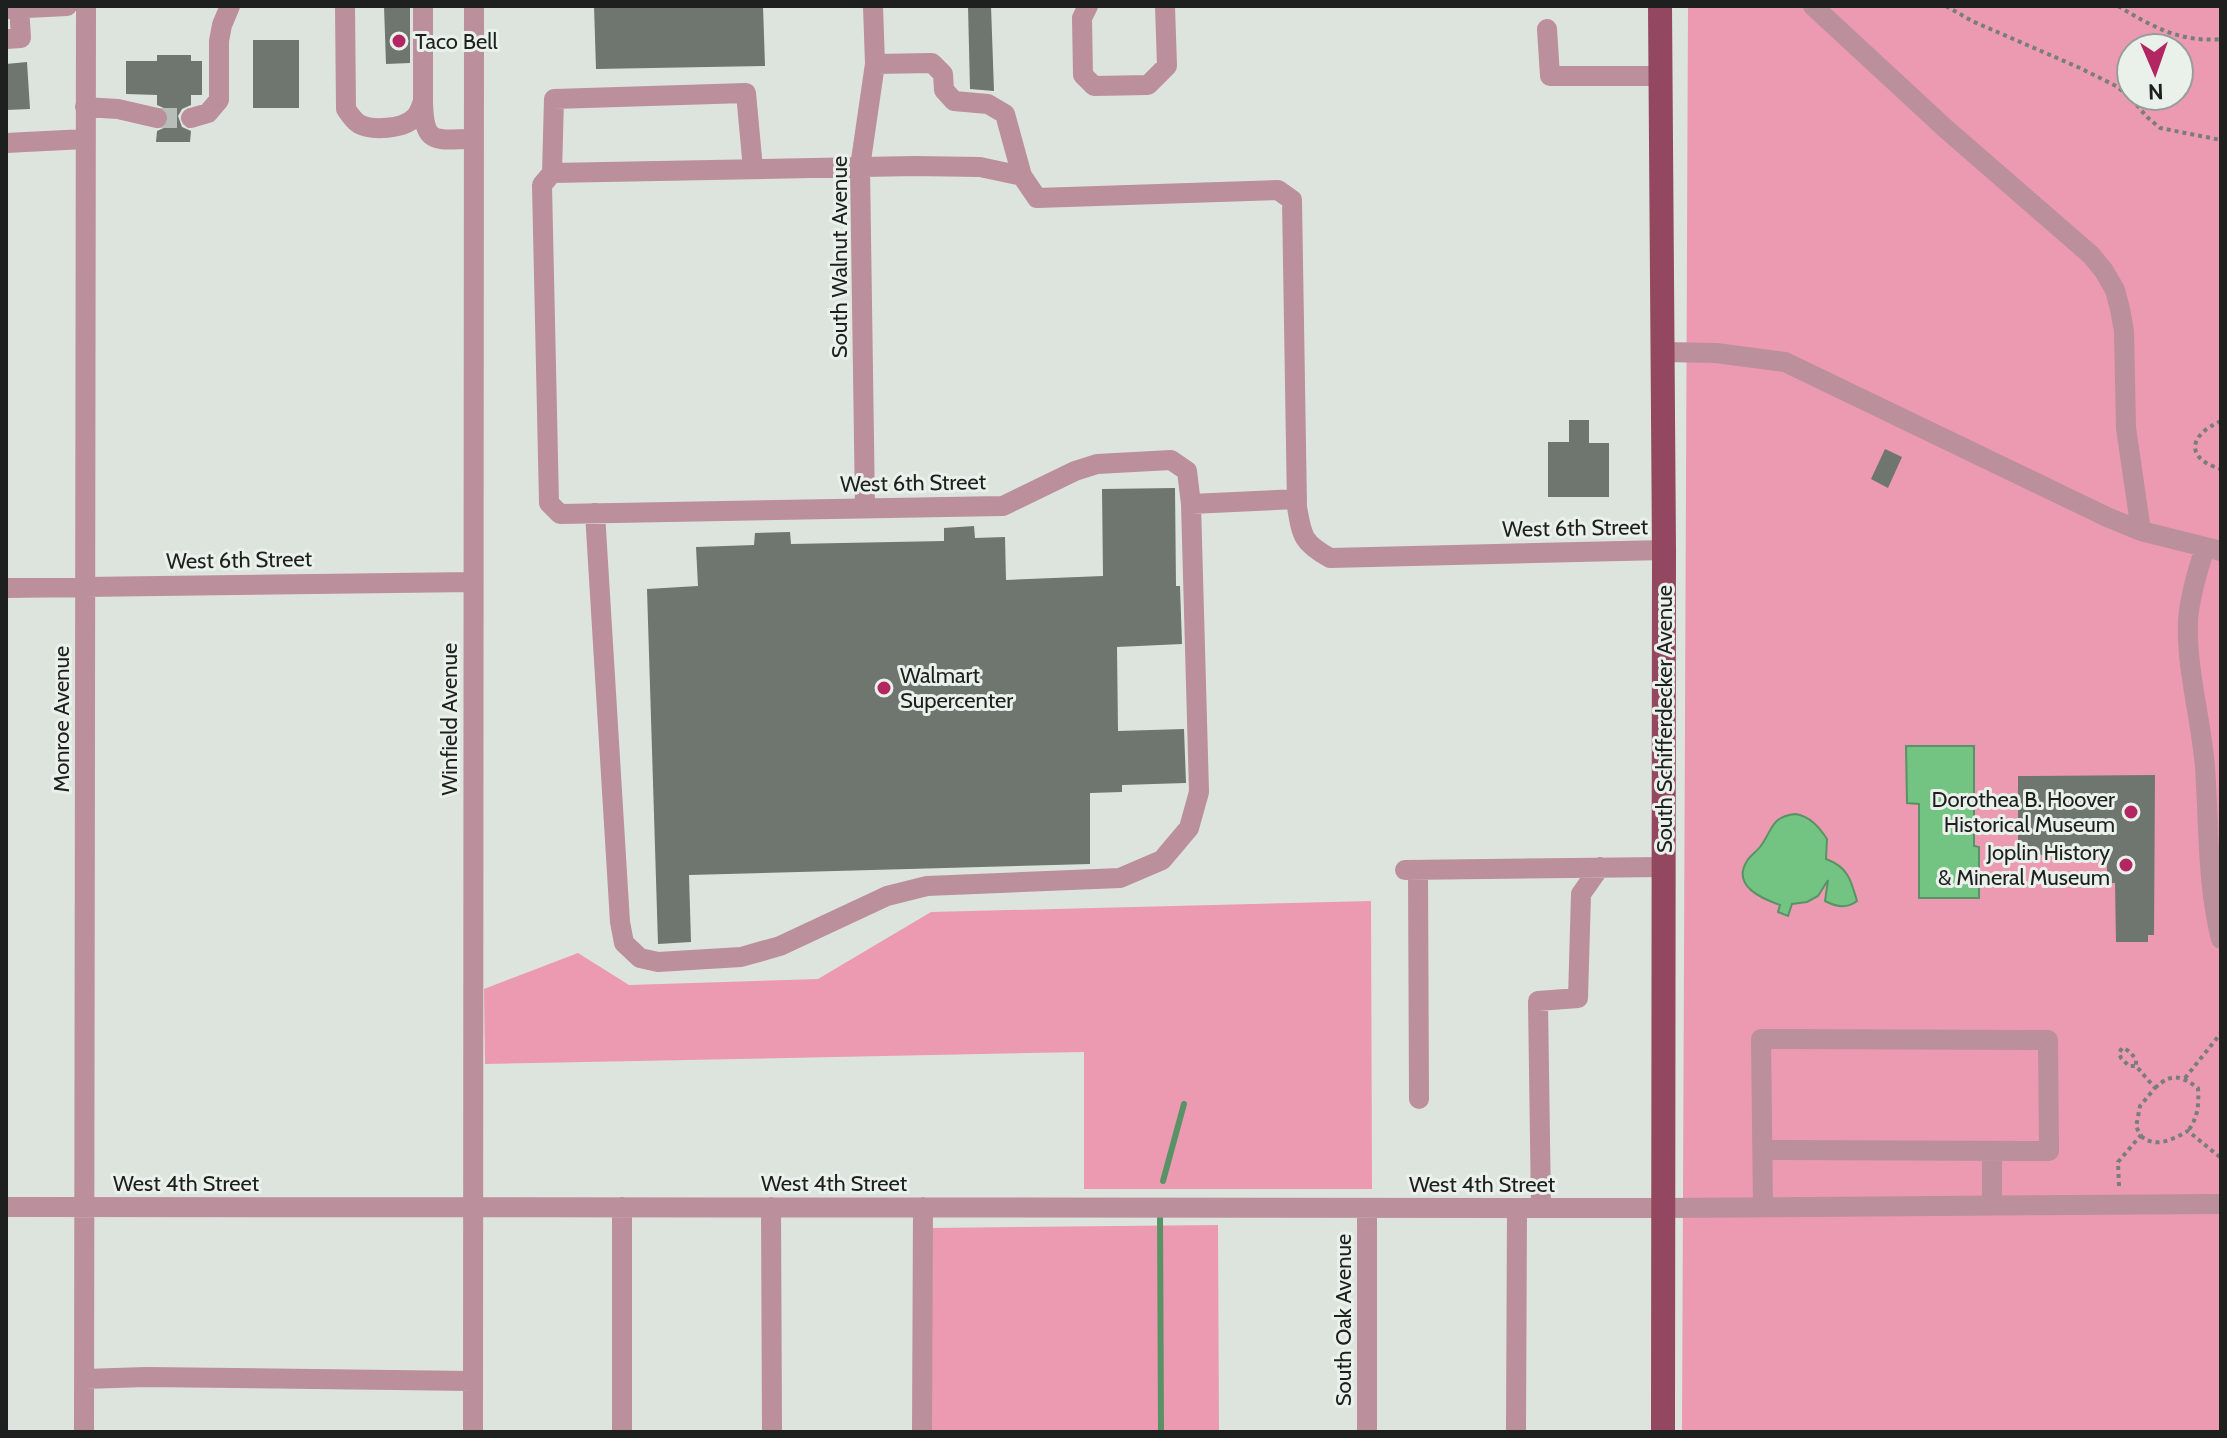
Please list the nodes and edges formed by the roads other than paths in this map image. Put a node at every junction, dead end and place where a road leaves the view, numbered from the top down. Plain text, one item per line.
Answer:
1 (67, 6) edge
2 (86, 6) edge
3 (230, 6) edge
4 (345, 6) edge
5 (423, 6) edge
6 (474, 6) edge
7 (873, 6) edge
8 (1088, 6) edge
9 (1154, 6) edge
10 (1165, 6) edge
11 (1813, 6) edge
12 (15, 8) edge
13 (1661, 8) edge
14 (1547, 29) dead end
15 (6, 39) edge
16 (875, 64) junction
17 (1083, 66) junction
18 (1661, 76) junction
19 (423, 101) junction
20 (85, 107) junction
21 (157, 118) tunnel mouth
22 (191, 118) tunnel mouth
23 (85, 139) junction
24 (474, 139) junction
25 (6, 143) edge
26 (860, 167) junction
27 (753, 169) junction
28 (552, 173) junction
29 (1022, 176) junction
30 (1664, 352) junction
31 (1297, 499) junction
32 (1191, 504) junction
33 (865, 508) junction
34 (595, 513) junction
35 (2141, 531) junction
36 (1664, 550) junction
37 (2213, 550) edge
38 (473, 582) junction
39 (85, 586) junction
40 (6, 588) edge
41 (1600, 867) junction
42 (1664, 867) junction
43 (2221, 939) edge
44 (1419, 1099) dead end
45 (1762, 1150) junction
46 (1992, 1151) junction
47 (2221, 1204) edge
48 (1992, 1205) junction
49 (6, 1207) edge
50 (84, 1207) junction
51 (473, 1207) junction
52 (622, 1207) junction
53 (771, 1207) junction
54 (923, 1207) junction
55 (1763, 1207) junction
56 (1367, 1208) junction
57 (1517, 1208) junction
58 (1541, 1208) junction
59 (1662, 1208) junction
60 (84, 1379) junction
61 (473, 1381) junction
62 (84, 1432) edge
63 (473, 1432) edge
64 (622, 1432) edge
65 (772, 1432) edge
66 (922, 1432) edge
67 (1367, 1432) edge
68 (1516, 1432) edge
69 (1663, 1432) edge

1 - 12 street
2 - 20 street, Monroe Avenue
3 - 22 street
4 - 19 street
5 - 19 street
6 - 24 street, Winfield Avenue
7 - 16 street, South Walnut Avenue
8 - 17 street
9 - 17 street
10 - 17 street
11 - 35 street
12 - 15 street
13 - 18 main road, South Schifferdecker Avenue
14 - 18 street
16 - 26 street, South Walnut Avenue
16 - 29 street
18 - 30 main road, South Schifferdecker Avenue
19 - 24 street
20 - 21 street
20 - 23 street, Monroe Avenue
23 - 25 street
23 - 39 street, Monroe Avenue
24 - 38 street, Winfield Avenue
26 - 27 street
26 - 29 street
26 - 33 street, South Walnut Avenue
27 - 28 street
27 - 28 street
28 - 34 street, West 6th Street
29 - 31 street, West 6th Street
30 - 35 street
30 - 36 main road, South Schifferdecker Avenue
31 - 32 street
31 - 36 street, West 6th Street
32 - 33 street, West 6th Street
32 - 34 street, West 6th Street
33 - 34 street, West 6th Street
35 - 37 street
36 - 42 main road, South Schifferdecker Avenue
37 - 43 street
38 - 39 street, West 6th Street
38 - 51 street, Winfield Avenue
39 - 40 street, West 6th Street
39 - 50 street, Monroe Avenue
41 - 42 street
41 - 44 street
41 - 58 street
42 - 59 main road, South Schifferdecker Avenue
45 - 46 street
45 - 46 street
45 - 55 street
46 - 48 street
47 - 48 street, West 4th Street
48 - 55 street, West 4th Street
49 - 50 street, West 4th Street
50 - 51 street, West 4th Street
50 - 60 street, Monroe Avenue
51 - 52 street, West 4th Street
51 - 61 street, Winfield Avenue
52 - 53 street, West 4th Street
52 - 64 street
53 - 54 street, West 4th Street
53 - 65 street
54 - 56 street, West 4th Street
54 - 66 street
55 - 59 street, West 4th Street
56 - 57 street, West 4th Street
56 - 67 street, South Oak Avenue
57 - 58 street, West 4th Street
57 - 68 street
58 - 59 street, West 4th Street
59 - 69 main road, South Schifferdecker Avenue
60 - 61 street
60 - 62 street, Monroe Avenue
61 - 63 street, Winfield Avenue

